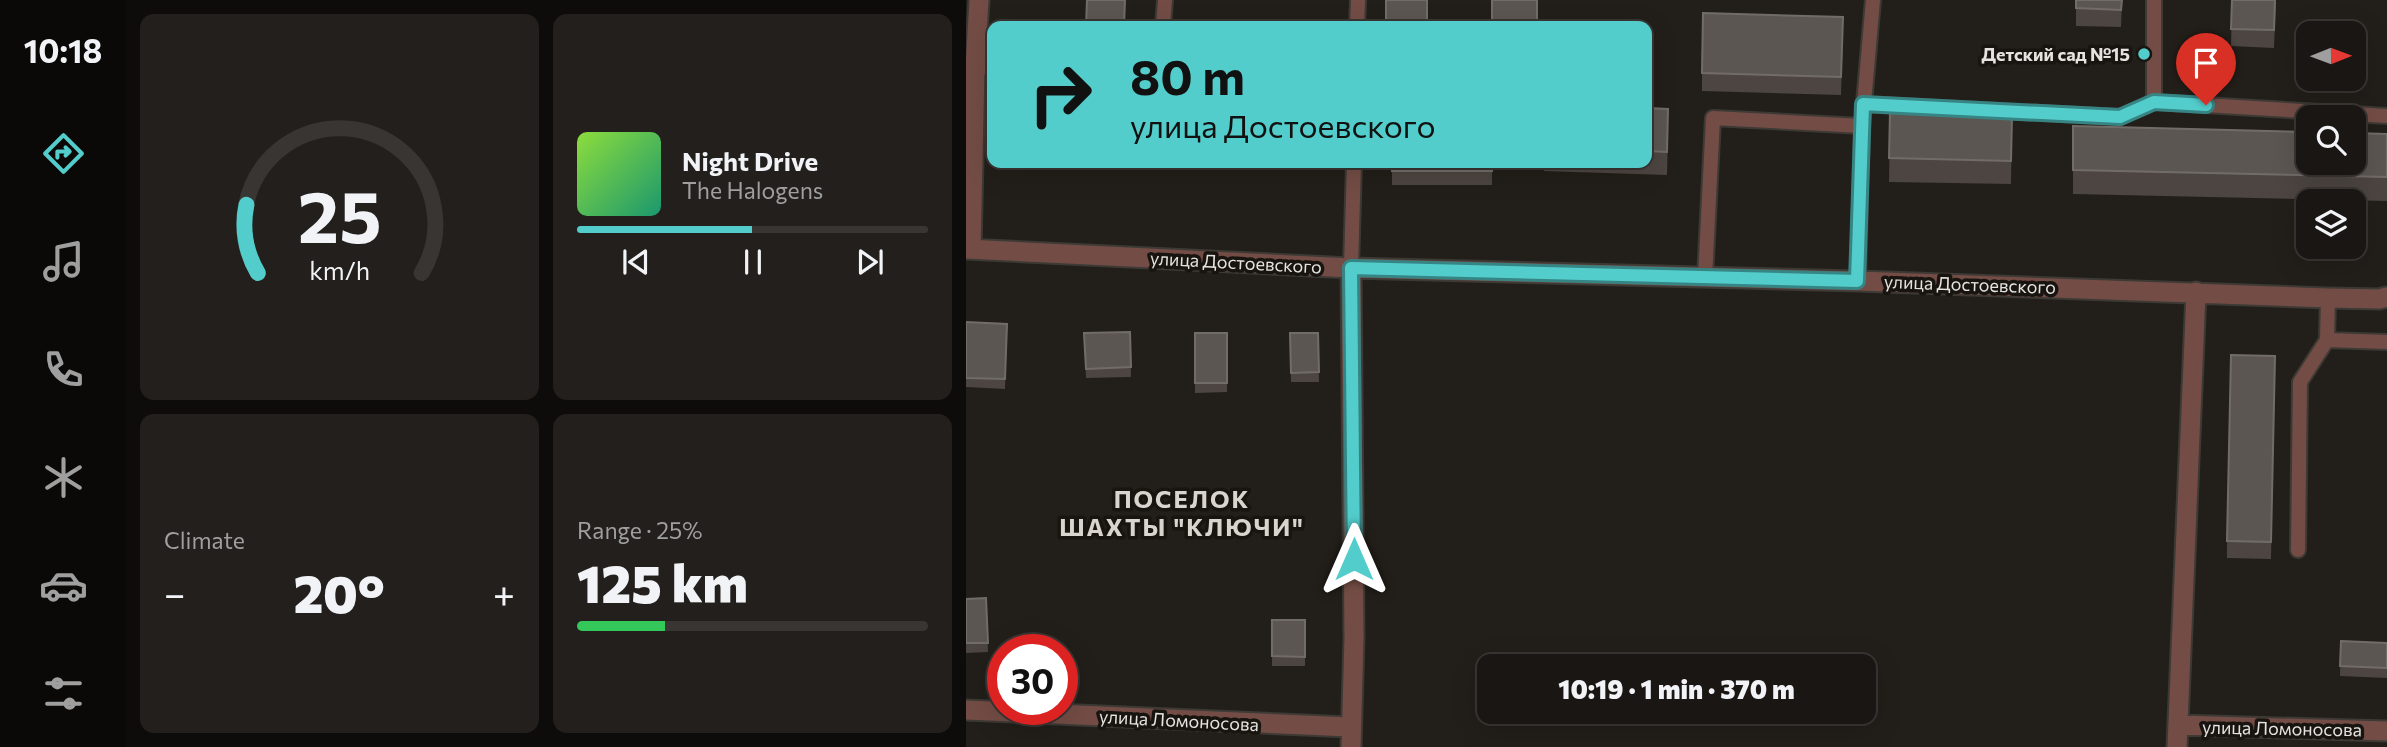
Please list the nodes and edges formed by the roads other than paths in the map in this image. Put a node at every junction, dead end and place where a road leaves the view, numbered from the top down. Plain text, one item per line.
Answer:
1 (979, 0) edge
2 (1165, 0) edge
3 (1358, 0) edge
4 (1873, 0) edge
5 (2154, 0) edge
6 (1163, 21) edge
7 (1357, 21) edge
8 (978, 67) edge
9 (2154, 102) junction
10 (1863, 104) junction
11 (2387, 116) edge
12 (1862, 126) junction
13 (1354, 168) edge
14 (969, 249) edge
15 (1351, 268) junction
16 (1705, 278) junction
17 (1857, 281) junction
18 (2196, 292) junction
19 (2387, 297) edge
20 (2328, 298) junction
21 (2327, 340) junction
22 (2387, 342) edge
23 (2298, 550) dead end
24 (966, 710) edge
25 (2178, 726) junction
26 (1350, 727) junction
27 (2387, 731) edge
28 (1350, 747) edge
29 (2177, 747) edge

1 - 8 street
2 - 6 lane
3 - 7 lane
4 - 10 lane
5 - 9 lane
8 - 14 street
9 - 10 lane
9 - 11 lane
10 - 12 lane
12 - 16 lane
12 - 17 lane
13 - 15 lane
14 - 15 street, улица Достоевского
15 - 16 street, улица Достоевского
15 - 26 street
16 - 17 street, улица Достоевского
17 - 18 street, улица Достоевского
18 - 20 street, улица Достоевского
18 - 25 street
19 - 20 street, улица Достоевского
20 - 21 lane
21 - 22 lane
21 - 23 lane
24 - 26 street, улица Ломоносова
25 - 27 street, улица Ломоносова
25 - 29 street
26 - 28 street

